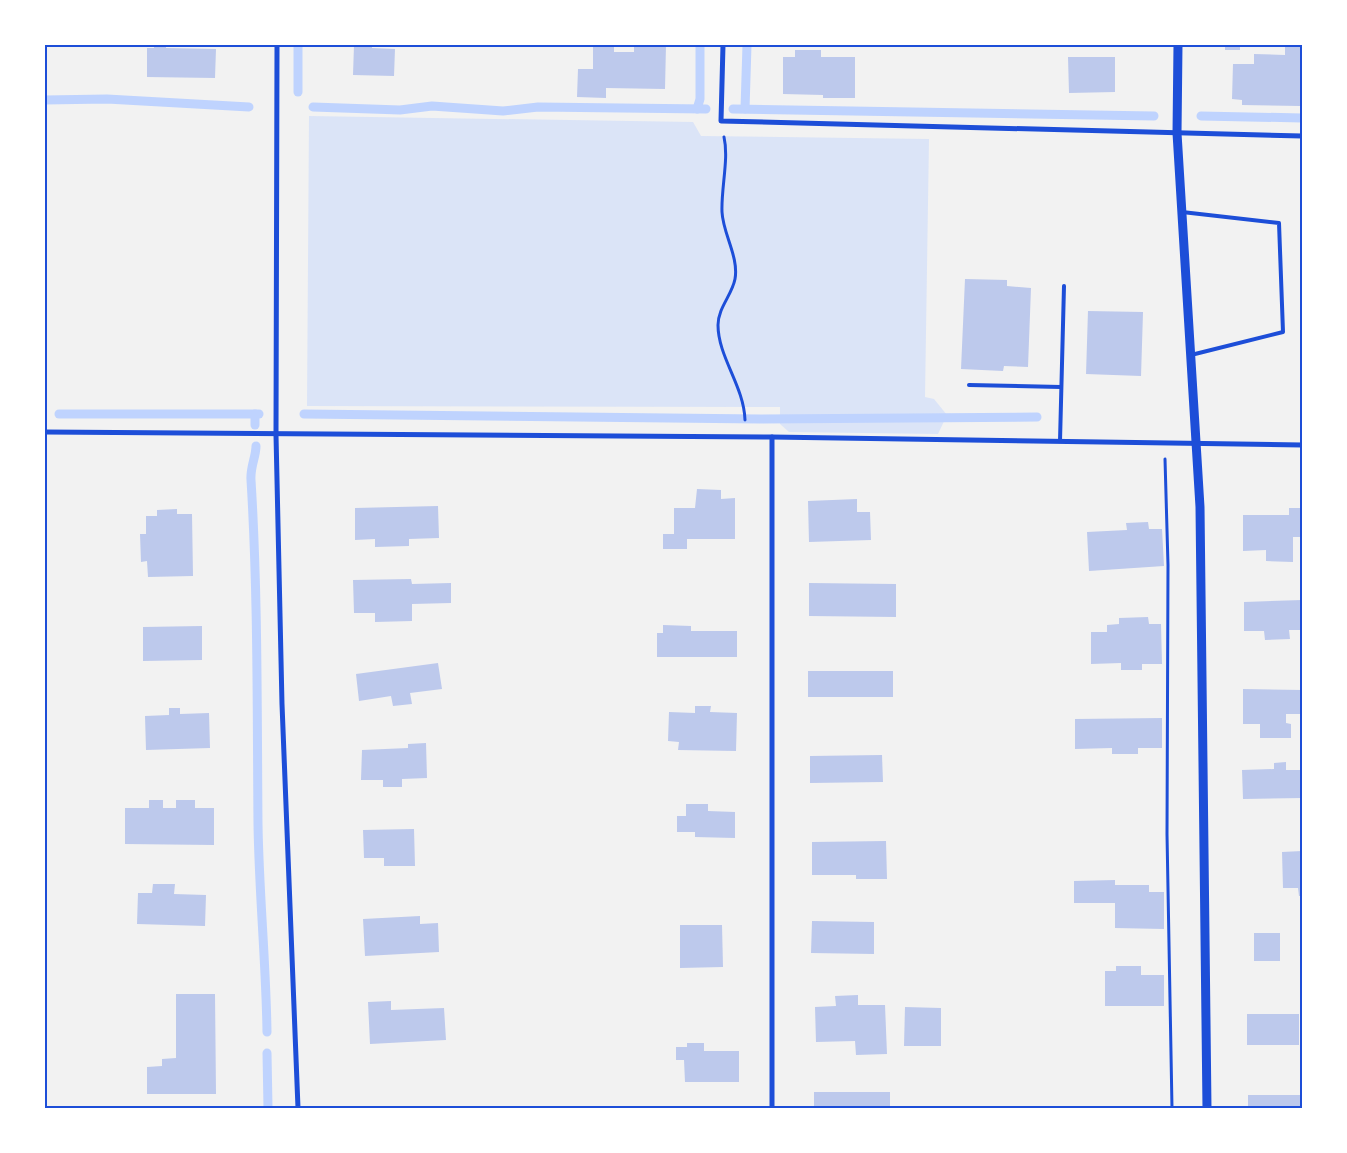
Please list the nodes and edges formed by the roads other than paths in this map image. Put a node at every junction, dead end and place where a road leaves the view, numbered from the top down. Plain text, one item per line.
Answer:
1 (278, 45) edge
2 (722, 45) edge
3 (1178, 45) edge
4 (1177, 133) junction
5 (1302, 136) edge
6 (1181, 212) junction
7 (1064, 286) dead end
8 (1191, 355) junction
9 (970, 385) dead end
10 (1061, 387) junction
11 (45, 432) edge
12 (276, 435) junction
13 (772, 437) junction
14 (1060, 441) junction
15 (1198, 443) junction
16 (1302, 445) edge
17 (298, 1108) edge
18 (772, 1108) edge
19 (1207, 1108) edge

1 - 12 street
2 - 4 street
3 - 4 street
4 - 5 street
4 - 6 street
6 - 8 street
6 - 8 lane
7 - 10 lane
8 - 15 street
9 - 10 lane
10 - 14 lane
11 - 12 street
12 - 13 street
12 - 17 street
13 - 14 street
13 - 18 street
14 - 15 street
15 - 16 street
15 - 19 street

